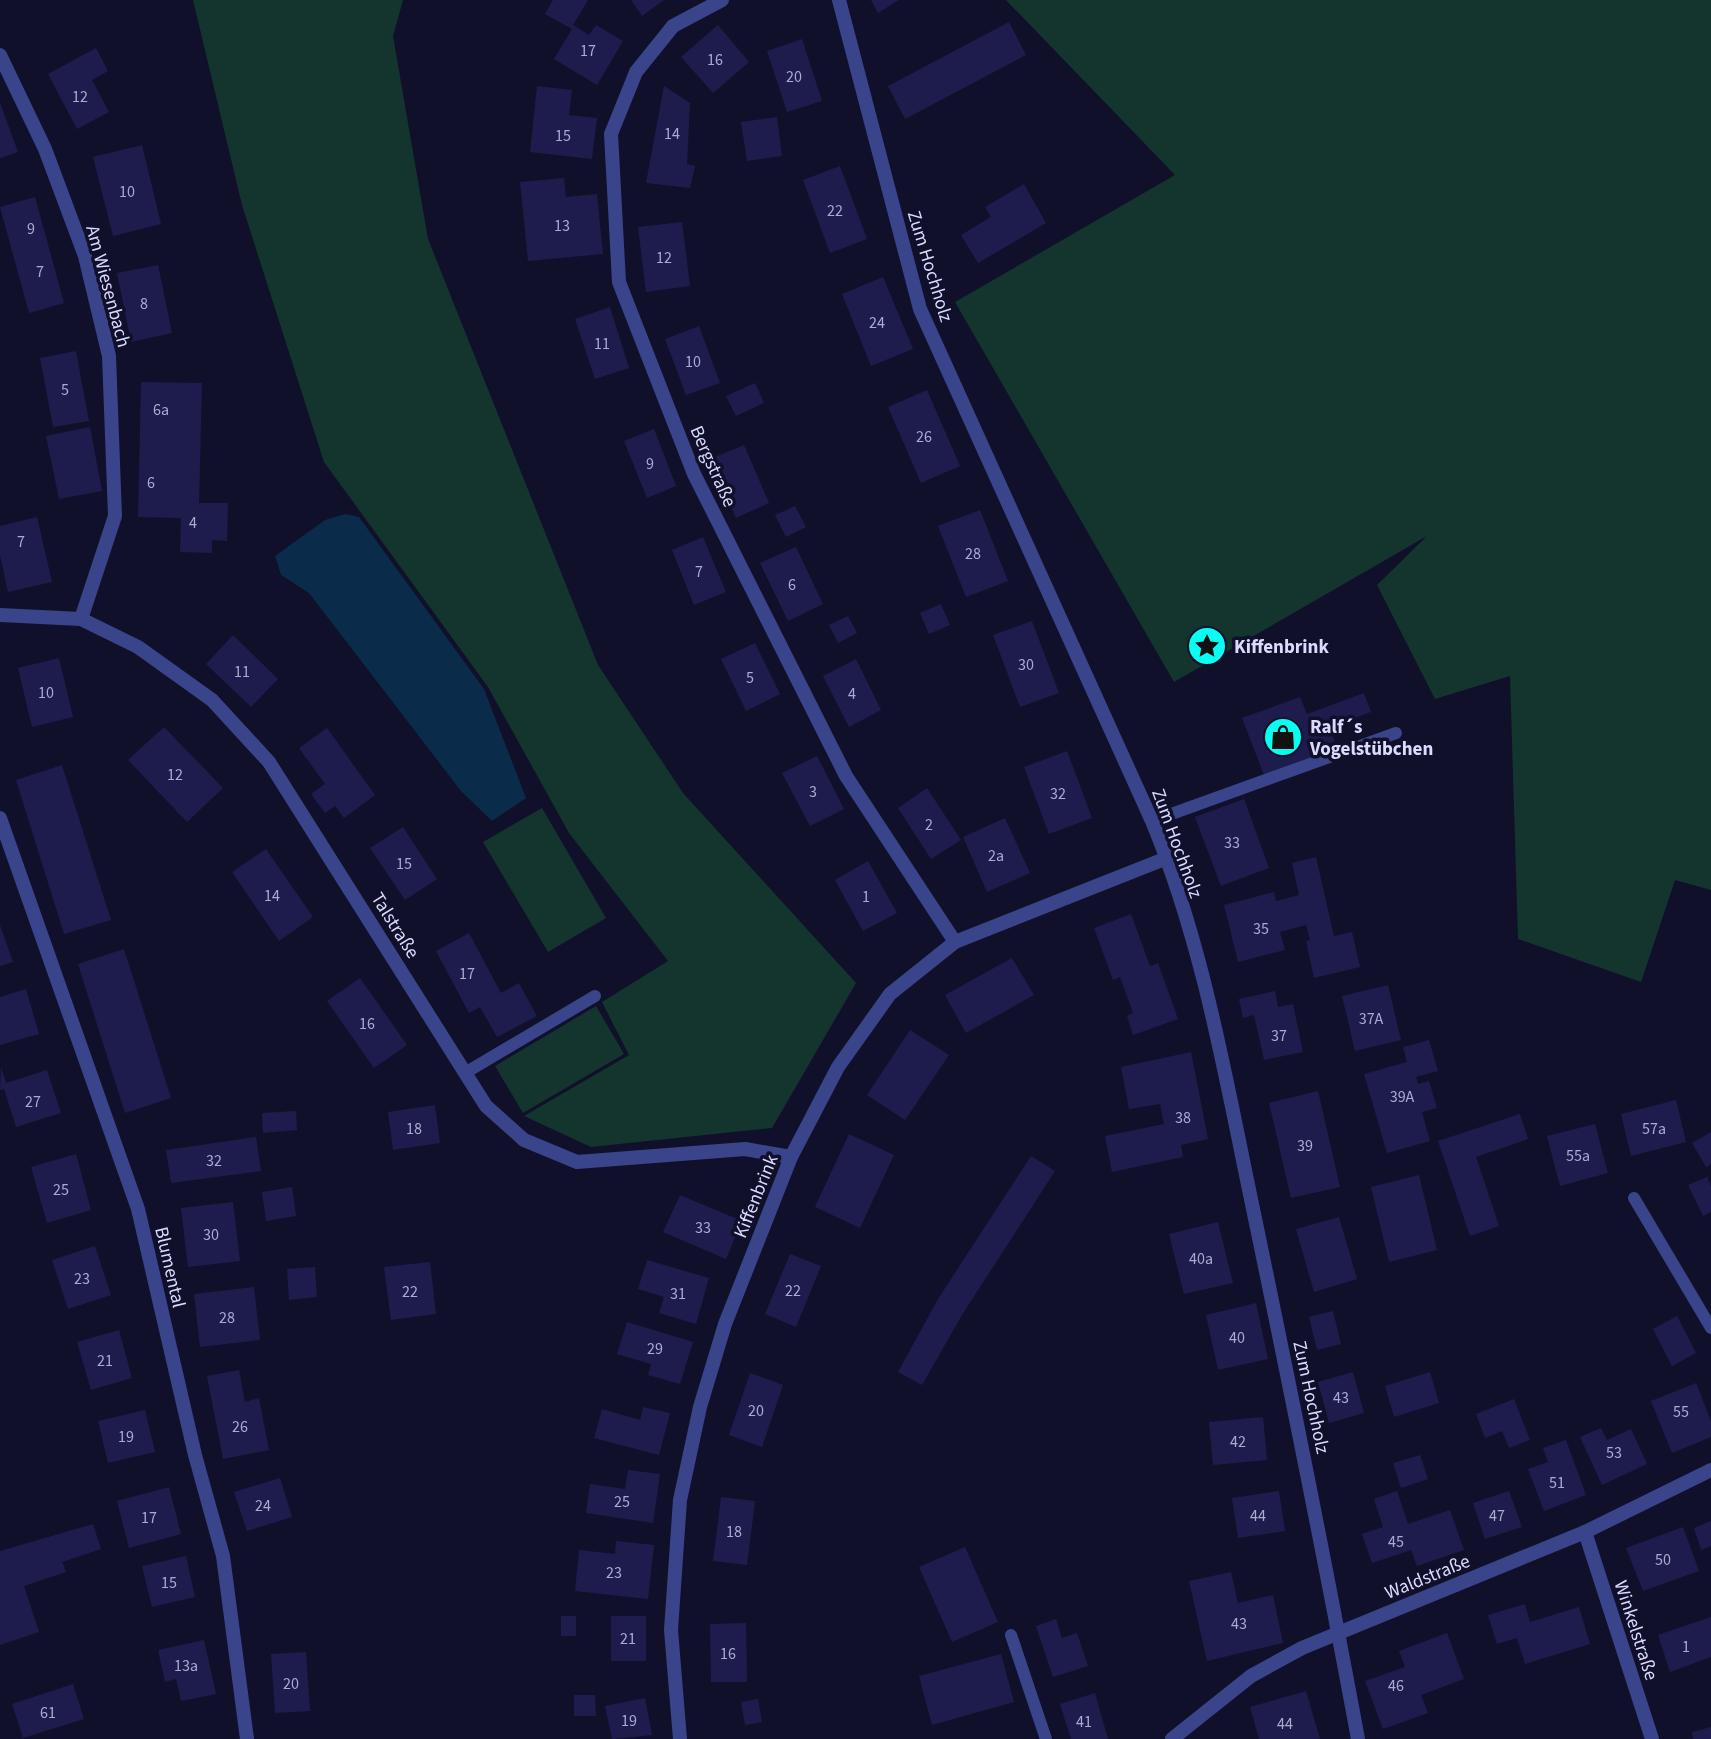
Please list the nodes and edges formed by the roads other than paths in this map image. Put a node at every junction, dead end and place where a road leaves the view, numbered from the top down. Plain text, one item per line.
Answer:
1 (722, 0) edge
2 (839, 0) edge
3 (0, 55) edge
4 (0, 615) edge
5 (81, 619) junction
6 (1396, 733) dead end
7 (0, 818) edge
8 (1152, 821) junction
9 (1167, 858) junction
10 (955, 942) junction
11 (595, 996) dead end
12 (466, 1073) junction
13 (791, 1157) junction
14 (1634, 1198) dead end
15 (1711, 1328) edge
16 (1711, 1470) edge
17 (1585, 1532) junction
18 (1339, 1633) junction
19 (1011, 1635) dead end
20 (247, 1739) edge
21 (680, 1739) edge
22 (1046, 1739) edge
23 (1172, 1739) edge
24 (1358, 1739) edge
25 (1652, 1739) edge

1 - 10 street, Bergstraße
2 - 8 street, Zum Hochholz
3 - 5 street, Am Wiesenbach
4 - 5 street, Talstraße
5 - 12 street, Talstraße
6 - 8 lane
7 - 20 street, Blumental
8 - 9 street, Zum Hochholz
9 - 10 street, Kiffenbrink
9 - 18 street, Zum Hochholz
10 - 13 street, Kiffenbrink
11 - 12 lane
12 - 13 street, Talstraße
13 - 21 street, Kiffenbrink
14 - 15 lane
16 - 17 street, Waldstraße
17 - 18 street, Waldstraße
17 - 25 street, Winkelstraße
18 - 23 street, Waldstraße
18 - 24 street, Zum Hochholz
19 - 22 lane

